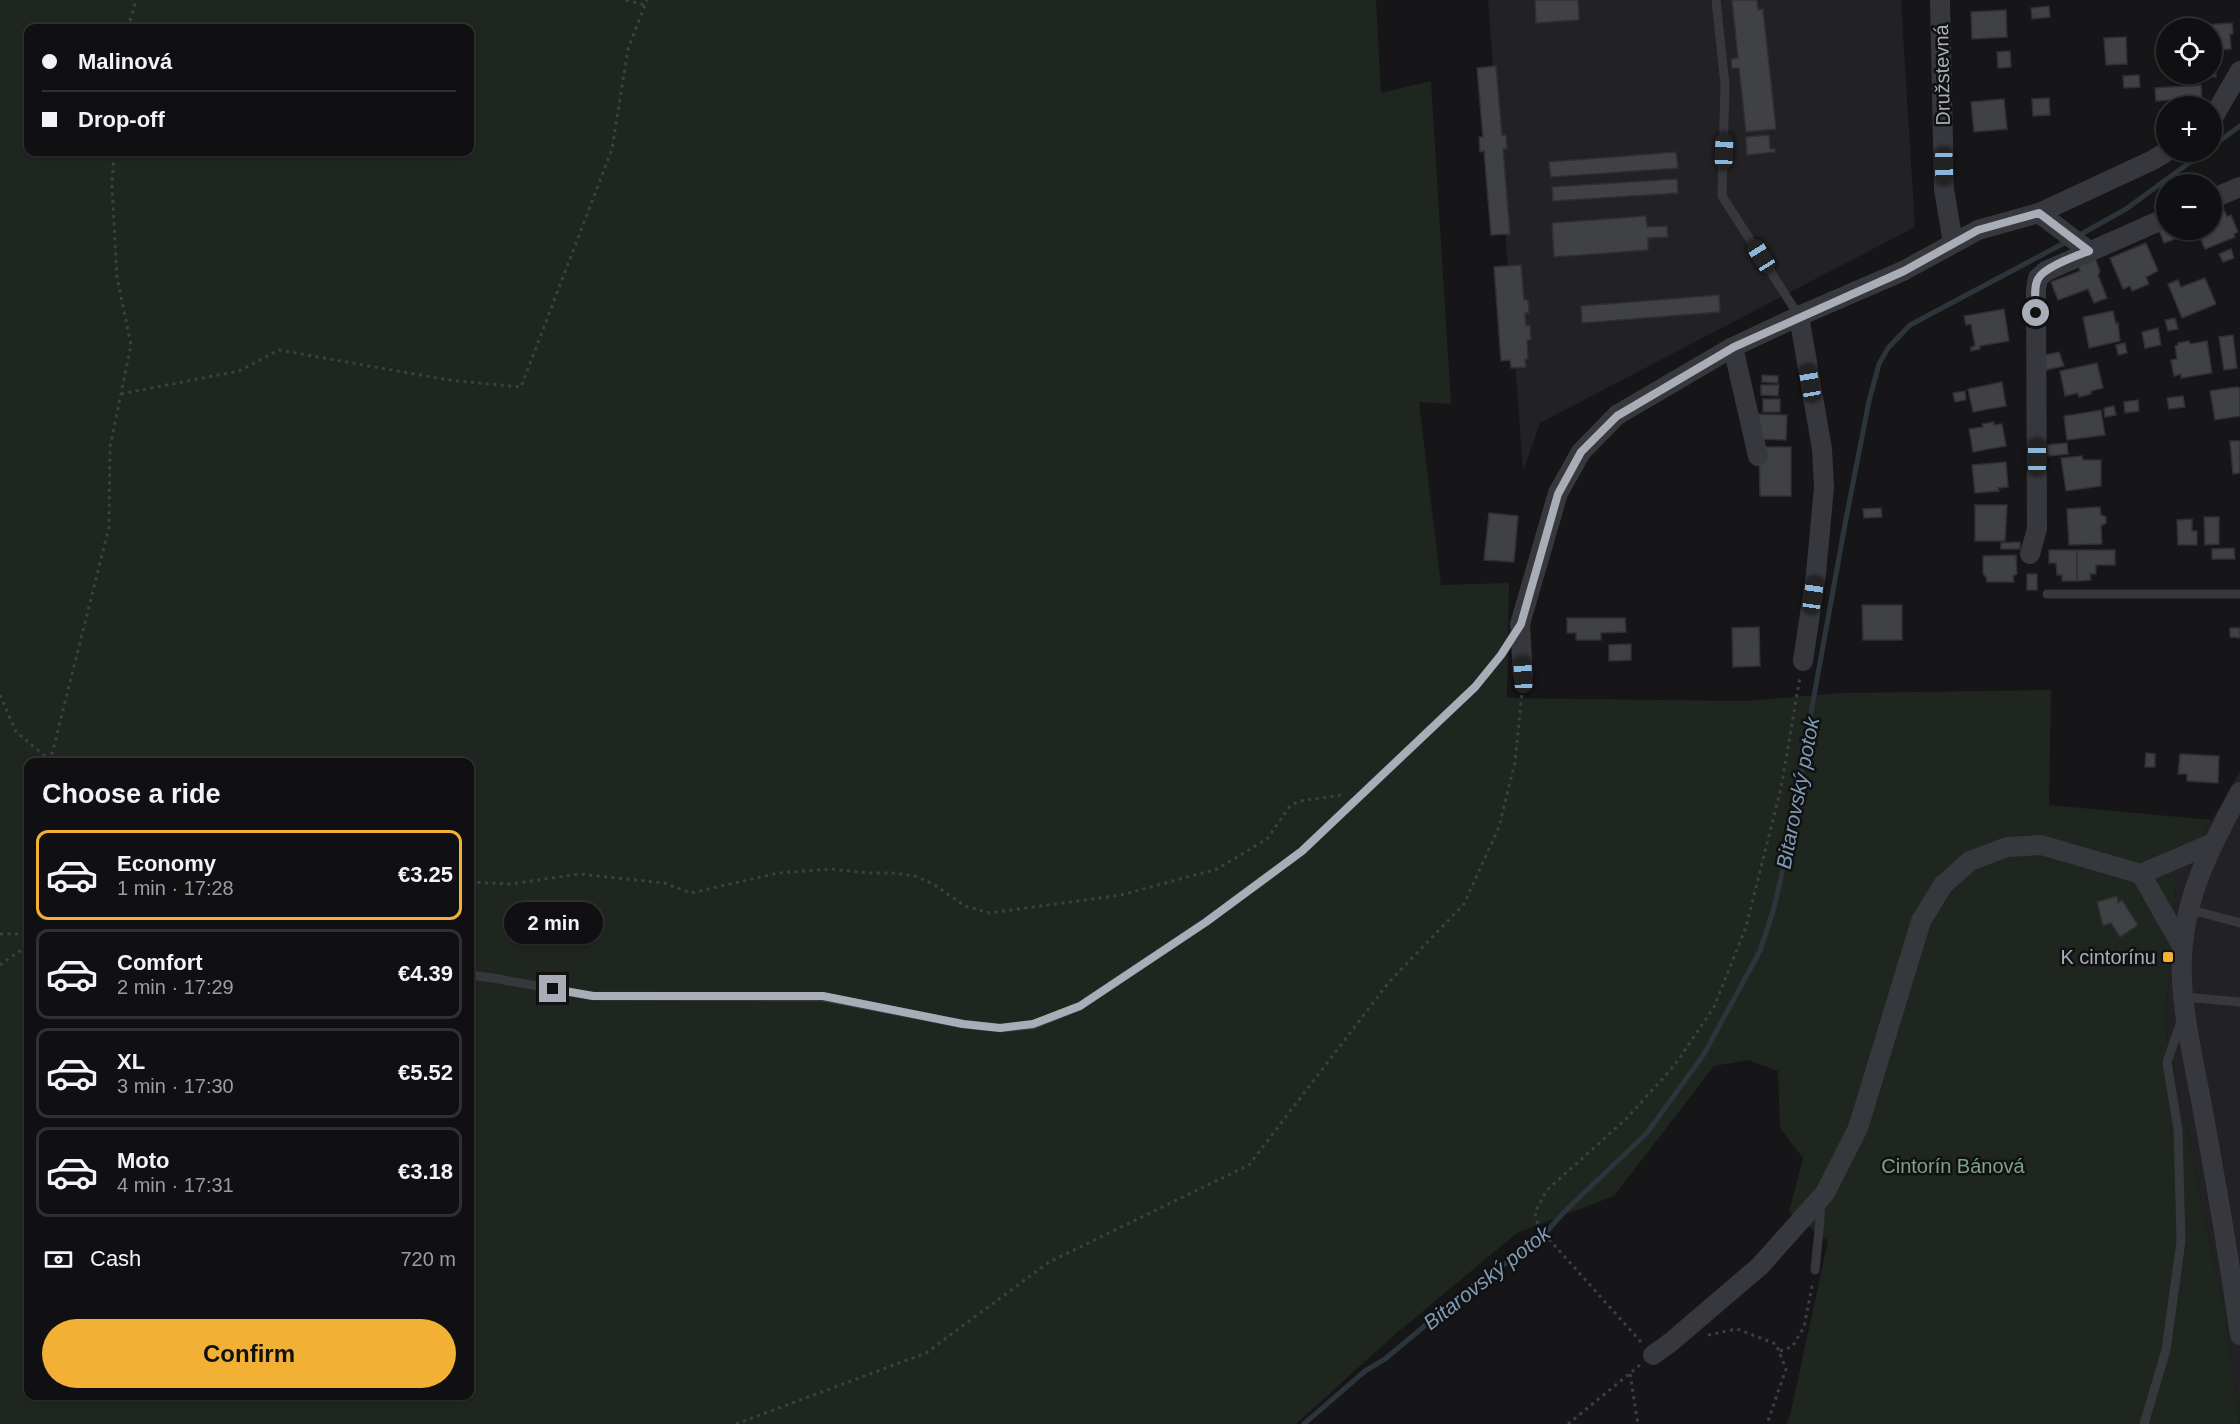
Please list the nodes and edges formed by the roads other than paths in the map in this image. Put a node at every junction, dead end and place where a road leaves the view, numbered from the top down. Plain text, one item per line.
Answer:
1 (1716, 0) edge
2 (1940, 0) edge
3 (2240, 72) edge
4 (2222, 102) edge
5 (2156, 158) edge
6 (2240, 187) edge
7 (2222, 194) edge
8 (2044, 217) junction
9 (2156, 221) edge
10 (1953, 243) junction
11 (2081, 245) junction
12 (1799, 316) junction
13 (1734, 347) junction
14 (1758, 456) dead end
15 (2030, 554) dead end
16 (2047, 594) dead end
17 (2240, 594) edge
18 (1521, 624) junction
19 (1803, 661) road end
20 (1523, 675) road end
21 (2240, 792) edge
22 (2211, 844) junction
23 (2141, 874) junction
24 (2188, 909) junction
25 (2240, 923) edge
26 (2182, 946) junction
27 (474, 976) edge
28 (2240, 1002) edge
29 (2184, 1004) junction
30 (1820, 1199) junction
31 (2233, 1240) edge
32 (1815, 1270) road end
33 (2240, 1335) edge
34 (1653, 1355) road end
35 (2144, 1424) edge

1 - 12 lane
2 - 10 street, Družstevná
3 - 4 street
5 - 8 street
6 - 7 street
8 - 10 street
8 - 11 street
9 - 11 street
10 - 12 street
11 - 15 street
12 - 13 street
12 - 19 street
13 - 14 street
13 - 18 street
16 - 17 lane
18 - 20 street
18 - 27 lane
21 - 22 street
22 - 23 street
22 - 24 street
23 - 26 street
23 - 30 street
24 - 25 lane
24 - 26 street
26 - 29 street
28 - 29 lane
29 - 31 street
29 - 35 lane
30 - 32 lane
30 - 34 street
31 - 33 street

